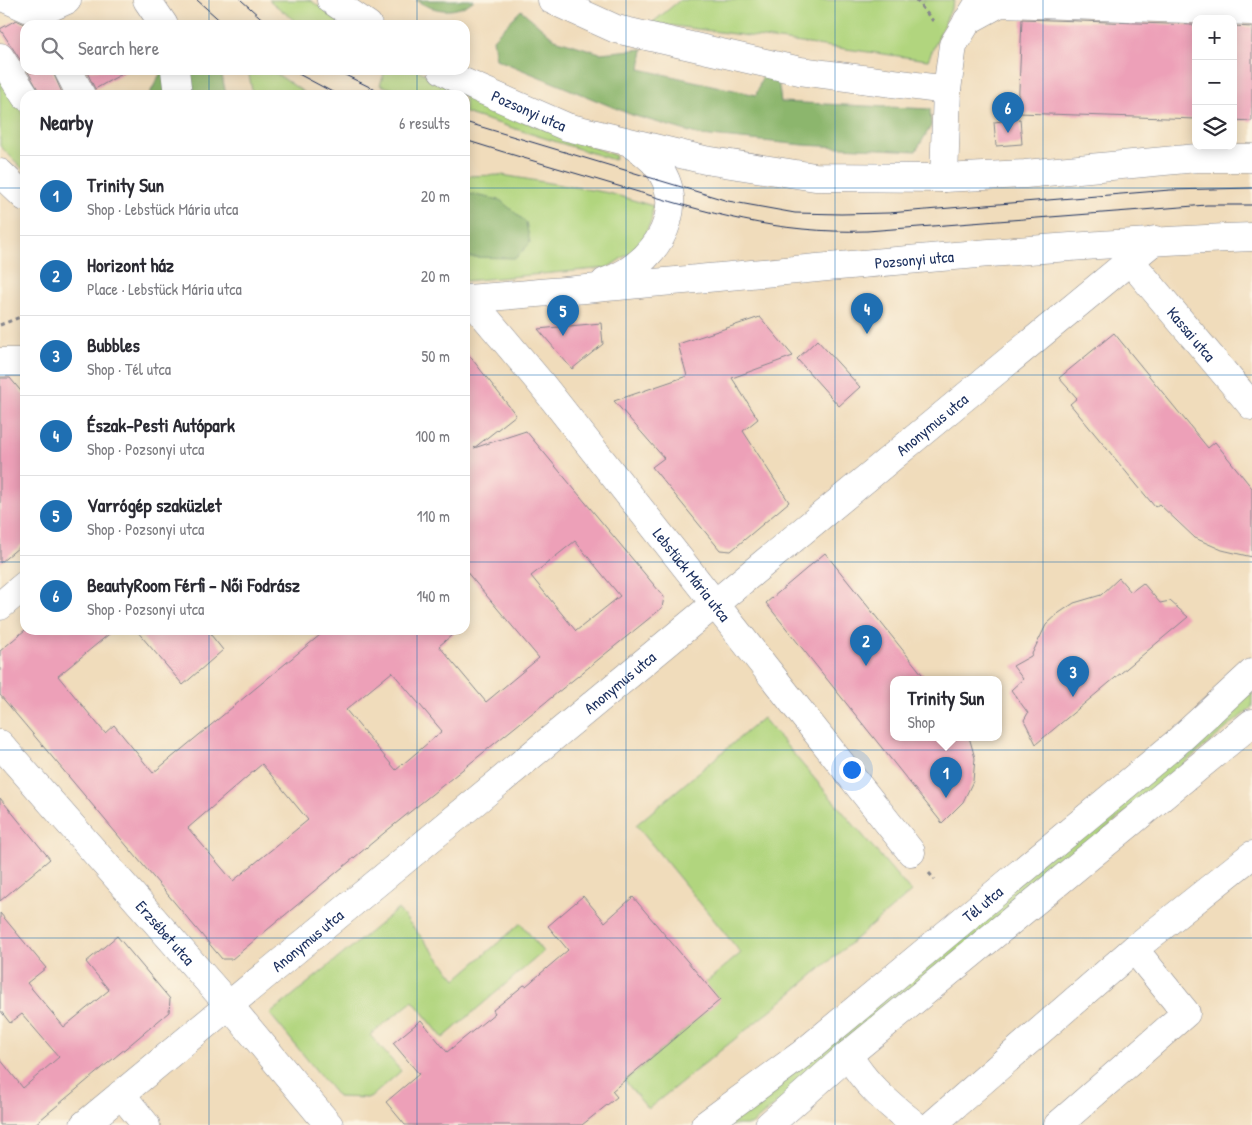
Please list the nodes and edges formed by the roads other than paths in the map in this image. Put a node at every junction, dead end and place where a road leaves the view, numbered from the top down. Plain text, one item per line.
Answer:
1 (9, 0) edge
2 (67, 0) edge
3 (147, 0) edge
4 (330, 0) edge
5 (552, 0) edge
6 (974, 11) edge
7 (1252, 11) edge
8 (41, 19) edge
9 (161, 20) edge
10 (360, 20) edge
11 (0, 57) edge
12 (71, 75) edge
13 (175, 75) edge
14 (450, 75) edge
15 (21, 90) edge
16 (78, 90) edge
17 (177, 90) edge
18 (947, 90) junction
19 (620, 138) junction
20 (1252, 158) edge
21 (0, 173) edge
22 (944, 178) junction
23 (20, 192) edge
24 (1252, 237) edge
25 (1155, 240) junction
26 (1131, 262) junction
27 (577, 291) junction
28 (470, 299) edge
29 (470, 301) edge
30 (0, 362) edge
31 (20, 362) edge
32 (1252, 406) edge
33 (20, 589) edge
34 (715, 605) junction
35 (0, 606) edge
36 (1252, 673) edge
37 (1252, 723) edge
38 (0, 744) edge
39 (912, 852) dead end
40 (1252, 855) edge
41 (1134, 950) junction
42 (228, 1004) junction
43 (848, 1056) junction
44 (121, 1094) junction
45 (84, 1125) edge
46 (146, 1125) edge
47 (329, 1125) edge
48 (705, 1125) edge
49 (769, 1125) edge
50 (915, 1125) edge
51 (932, 1125) edge
52 (1058, 1125) edge

1 - 8 street
2 - 8 street
3 - 9 street
4 - 10 street
5 - 18 street
6 - 7 street
6 - 18 street
11 - 15 street
12 - 16 street
13 - 17 street
14 - 19 street, Pozsonyi utca
18 - 22 street
19 - 22 street, Pozsonyi utca
19 - 27 street, Pozsonyi utca
20 - 22 street, Pozsonyi utca
21 - 23 street
24 - 25 street, Pozsonyi utca
25 - 26 street, Anonymus utca
25 - 27 street, Pozsonyi utca
26 - 32 street, Kassai utca
26 - 34 street, Anonymus utca
27 - 28 street, Pozsonyi utca
29 - 34 street, Lebstück Mária utca
30 - 31 street
33 - 35 street
34 - 39 street, Lebstück Mária utca
34 - 42 street, Anonymus utca
36 - 48 street, Tél utca
37 - 43 street, Tél utca
38 - 42 street, Erzsébet utca
40 - 41 street
41 - 51 street
41 - 52 street
42 - 44 street, Anonymus utca
42 - 47 street, Erzsébet utca
43 - 49 street, Tél utca
43 - 50 street
44 - 45 street, Anonymus utca
44 - 46 street

